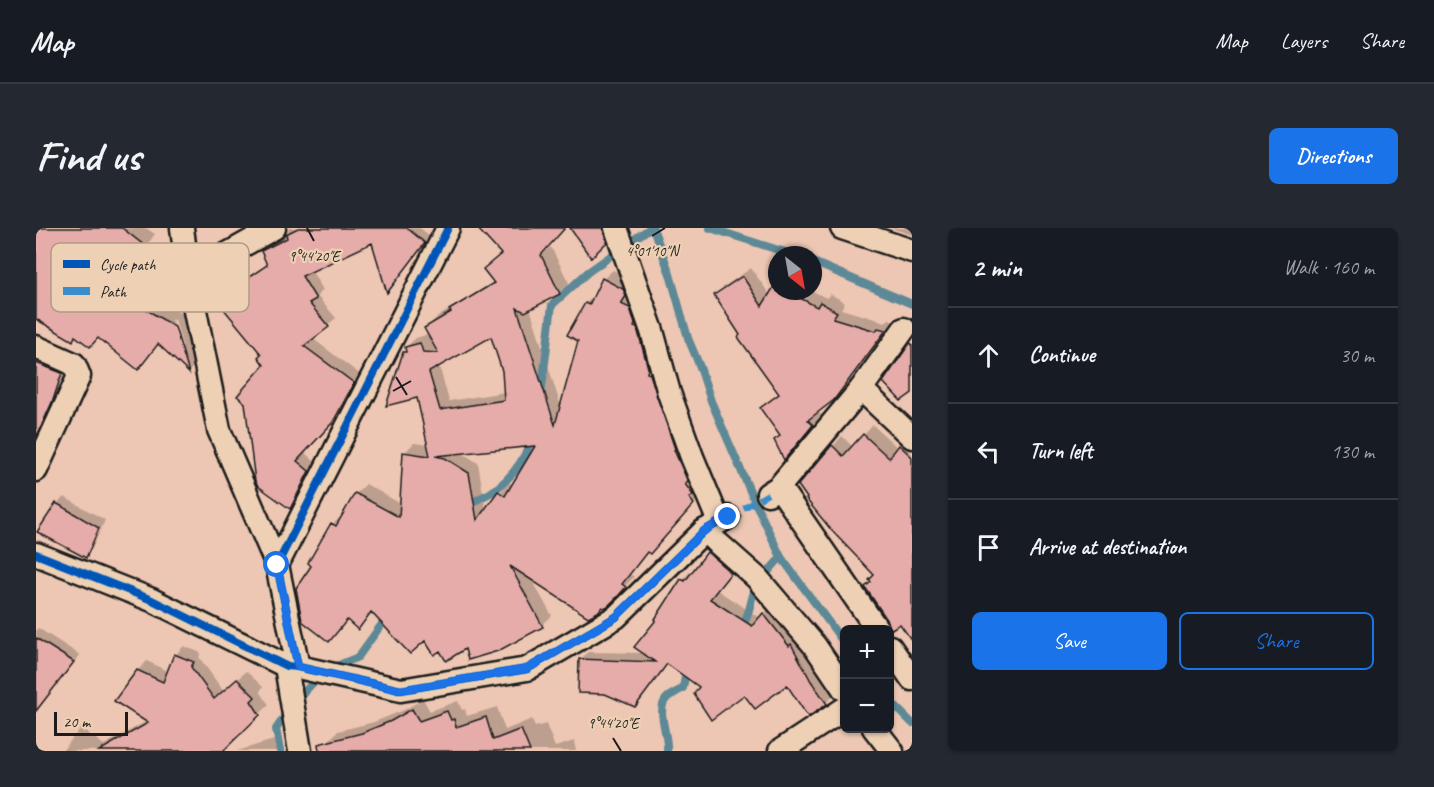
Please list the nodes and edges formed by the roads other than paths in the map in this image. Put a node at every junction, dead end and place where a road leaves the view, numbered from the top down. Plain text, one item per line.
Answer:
1 (182, 228) edge
2 (274, 228) edge
3 (448, 228) edge
4 (616, 228) edge
5 (842, 228) edge
6 (184, 243) edge
7 (247, 243) edge
8 (912, 250) edge
9 (195, 312) edge
10 (904, 329) dead end
11 (36, 347) edge
12 (861, 389) junction
13 (912, 437) edge
14 (36, 470) edge
15 (717, 523) junction
16 (36, 554) edge
17 (277, 565) junction
18 (873, 625) edge
19 (894, 653) edge
20 (292, 667) junction
21 (911, 676) edge
22 (840, 683) edge
23 (840, 712) edge
24 (877, 733) edge
25 (300, 751) edge
26 (780, 751) edge
27 (892, 751) edge

1 - 6 street
2 - 7 street
3 - 17 street
4 - 15 street
5 - 8 street
9 - 17 street
10 - 12 street
11 - 14 street
12 - 13 street
12 - 18 street
15 - 20 street
15 - 22 street
16 - 20 street
17 - 20 street
19 - 21 street
20 - 25 street
23 - 26 street
24 - 27 street

